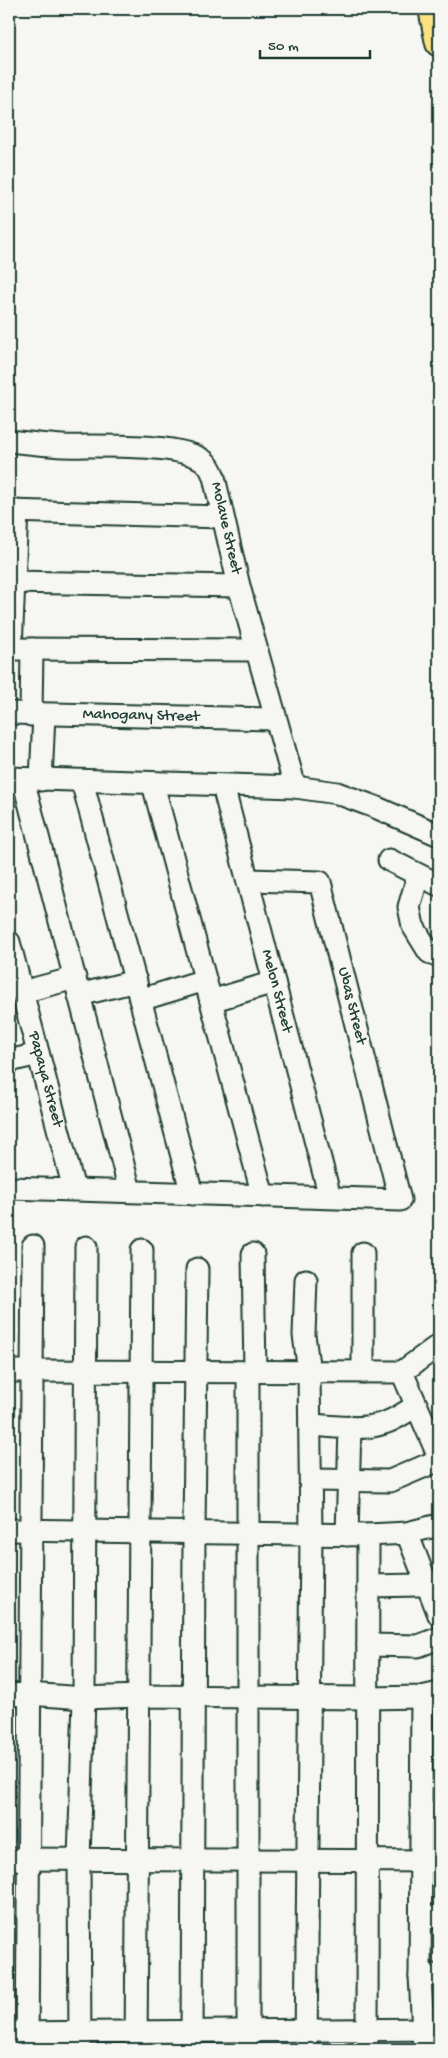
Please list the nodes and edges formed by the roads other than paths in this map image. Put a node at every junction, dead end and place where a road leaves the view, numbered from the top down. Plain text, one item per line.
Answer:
1 (432, 9) edge
2 (439, 43) edge
3 (9, 441) edge
4 (13, 511) edge
5 (222, 517) junction
6 (11, 582) edge
7 (239, 586) junction
8 (17, 649) edge
9 (256, 650) junction
10 (9, 714) edge
11 (37, 715) junction
12 (275, 719) junction
13 (24, 779) edge
14 (82, 781) junction
15 (153, 784) junction
16 (223, 786) junction
17 (295, 787) junction
18 (439, 836) edge
19 (389, 860) dead end
20 (418, 876) junction
21 (248, 880) junction
22 (439, 885) edge
23 (9, 942) edge
24 (439, 958) edge
25 (274, 982) junction
26 (77, 987) junction
27 (138, 990) junction
28 (208, 990) junction
29 (22, 992) junction
30 (38, 1054) junction
31 (9, 1061) edge
32 (9, 1188) edge
33 (74, 1189) junction
34 (130, 1191) junction
35 (192, 1194) junction
36 (262, 1196) junction
37 (330, 1197) junction
38 (33, 1246) dead end
39 (86, 1247) dead end
40 (142, 1250) dead end
41 (363, 1253) dead end
42 (253, 1254) dead end
43 (197, 1269) dead end
44 (306, 1280) dead end
45 (439, 1346) edge
46 (9, 1371) edge
47 (31, 1371) junction
48 (84, 1371) junction
49 (141, 1371) junction
50 (195, 1372) junction
51 (251, 1372) junction
52 (309, 1372) junction
53 (363, 1372) junction
54 (402, 1372) junction
55 (416, 1406) junction
56 (310, 1425) junction
57 (350, 1427) junction
58 (439, 1459) edge
59 (311, 1480) junction
60 (348, 1481) junction
61 (439, 1525) edge
62 (9, 1530) edge
63 (31, 1530) junction
64 (85, 1531) junction
65 (194, 1532) junction
66 (139, 1533) junction
67 (249, 1533) junction
68 (407, 1533) junction
69 (311, 1535) junction
70 (347, 1535) junction
71 (368, 1535) junction
72 (433, 1583) edge
73 (368, 1586) junction
74 (439, 1615) edge
75 (439, 1638) edge
76 (368, 1645) junction
77 (19, 1695) edge
78 (431, 1695) edge
79 (139, 1696) junction
80 (309, 1696) junction
81 (248, 1697) junction
82 (84, 1698) junction
83 (193, 1698) junction
84 (368, 1698) junction
85 (430, 1760) edge
86 (430, 1813) edge
87 (19, 1859) edge
88 (249, 1859) junction
89 (79, 1860) junction
90 (137, 1860) junction
91 (191, 1860) junction
92 (307, 1860) junction
93 (430, 1861) edge
94 (368, 1862) junction
95 (430, 1917) edge
96 (430, 1975) edge
97 (429, 2036) edge
98 (21, 2038) edge
99 (367, 2039) edge
100 (192, 2040) edge
101 (248, 2040) edge
102 (306, 2040) edge
103 (80, 2041) edge
104 (136, 2041) edge

1 - 2 main road
3 - 5 street, Molave Street
4 - 5 street
4 - 6 street
5 - 7 street, Molave Street
6 - 7 street
6 - 8 street
7 - 9 street, Molave Street
8 - 9 street
8 - 11 street
9 - 12 street, Molave Street
10 - 11 street, Mahogany Street
11 - 12 street, Mahogany Street
11 - 13 street
12 - 17 street, Molave Street
13 - 14 street
13 - 26 street
14 - 15 street
14 - 27 street
15 - 16 street
15 - 28 street
16 - 17 street
16 - 21 street, Melon Street
17 - 18 street
19 - 20 street
20 - 22 street
20 - 24 street
21 - 25 street, Melon Street
21 - 37 street, Ubas Street
23 - 29 street, Papaya Street
25 - 28 street
25 - 37 street, Melon Street
26 - 27 street
26 - 29 street
26 - 34 street
27 - 28 street
27 - 35 street
28 - 36 street
29 - 30 street, Papaya Street
30 - 31 street
30 - 33 street, Papaya Street
32 - 33 street
33 - 34 street
34 - 35 street
35 - 36 street
36 - 37 street
38 - 47 street
39 - 48 street
40 - 49 street
41 - 53 street
42 - 51 street
43 - 50 street
44 - 52 street
45 - 54 street
46 - 47 street
47 - 48 street
47 - 63 street
48 - 49 street
48 - 64 street
49 - 50 street
49 - 66 street
50 - 51 street
50 - 65 street
51 - 52 street
51 - 67 street
52 - 53 street
52 - 56 street
53 - 54 street
54 - 55 street
55 - 57 street
55 - 58 street
56 - 57 street
56 - 59 street
57 - 60 street
58 - 60 street
59 - 60 street
59 - 69 street
60 - 70 street
61 - 68 street
62 - 63 street
63 - 64 street
63 - 77 street
64 - 66 street
64 - 82 street
65 - 66 street
65 - 67 street
65 - 83 street
66 - 79 street
67 - 69 street
67 - 81 street
68 - 71 street
68 - 72 street
69 - 70 street
69 - 80 street
70 - 71 street
71 - 73 street
72 - 73 street
72 - 74 street
73 - 76 street
75 - 76 street
76 - 84 street
77 - 82 street
77 - 87 street
78 - 84 street
78 - 85 street
79 - 82 street
79 - 83 street
79 - 90 street
80 - 81 street
80 - 84 street
80 - 92 street
81 - 83 street
81 - 88 street
82 - 89 street
83 - 91 street
84 - 94 street
85 - 86 street
86 - 93 street
87 - 89 street
87 - 98 street
88 - 91 street
88 - 92 street
88 - 101 street
89 - 90 street
89 - 103 street
90 - 91 street
90 - 104 street
91 - 100 street
92 - 94 street
92 - 102 street
93 - 94 street
93 - 95 street
94 - 99 street
95 - 96 street
96 - 97 street
97 - 99 street
98 - 103 street
99 - 102 street
100 - 101 street
100 - 104 street
101 - 102 street
103 - 104 street

